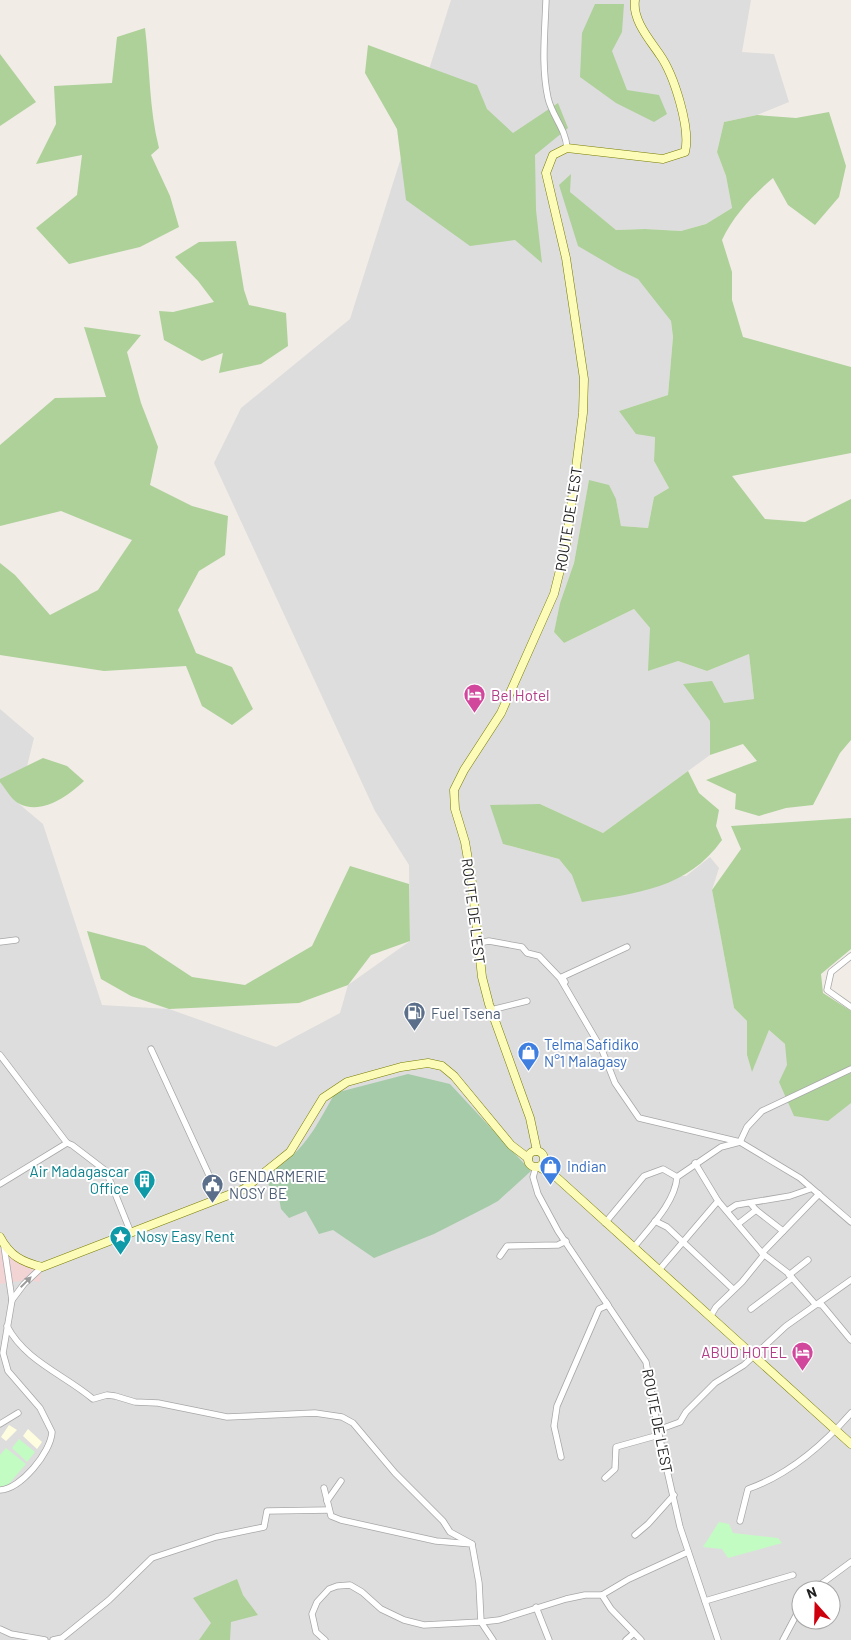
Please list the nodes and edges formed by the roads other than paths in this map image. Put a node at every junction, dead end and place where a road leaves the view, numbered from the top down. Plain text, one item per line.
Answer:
1 (546, 0) edge
2 (635, 0) edge
3 (567, 148) junction
4 (16, 940) dead end
5 (0, 942) edge
6 (479, 943) junction
7 (627, 947) dead end
8 (851, 956) edge
9 (568, 988) junction
10 (527, 1001) dead end
11 (851, 1007) edge
12 (491, 1010) junction
13 (151, 1049) dead end
14 (0, 1055) edge
15 (851, 1068) edge
16 (740, 1142) junction
17 (67, 1143) junction
18 (532, 1153) junction
19 (544, 1158) junction
20 (695, 1163) junction
21 (537, 1167) junction
22 (548, 1171) junction
23 (677, 1177) junction
24 (0, 1184) edge
25 (810, 1189) junction
26 (818, 1194) junction
27 (220, 1199) junction
28 (718, 1201) junction
29 (751, 1204) junction
30 (756, 1210) junction
31 (727, 1211) junction
32 (655, 1221) junction
33 (851, 1222) edge
34 (605, 1223) junction
35 (738, 1224) junction
36 (783, 1231) junction
37 (131, 1233) junction
38 (2, 1241) edge
39 (566, 1241) junction
40 (682, 1242) junction
41 (634, 1247) junction
42 (762, 1252) junction
43 (500, 1256) dead end
44 (808, 1260) dead end
45 (42, 1266) junction
46 (659, 1270) junction
47 (791, 1276) junction
48 (851, 1280) edge
49 (733, 1289) junction
50 (602, 1295) junction
51 (12, 1300) junction
52 (815, 1304) junction
53 (751, 1309) dead end
54 (710, 1317) junction
55 (7, 1326) junction
56 (2, 1334) edge
57 (851, 1340) edge
58 (755, 1357) junction
59 (18, 1413) dead end
60 (851, 1413) edge
61 (0, 1424) edge
62 (837, 1431) junction
63 (659, 1432) junction
64 (851, 1444) edge
65 (561, 1457) dead end
66 (605, 1478) dead end
67 (341, 1481) dead end
68 (324, 1488) dead end
69 (0, 1490) edge
70 (674, 1495) junction
71 (327, 1501) junction
72 (329, 1510) junction
73 (740, 1521) dead end
74 (635, 1535) dead end
75 (472, 1544) junction
76 (688, 1552) junction
77 (851, 1562) edge
78 (793, 1575) dead end
79 (826, 1580) edge
80 (602, 1595) junction
81 (705, 1601) junction
82 (536, 1607) junction
83 (481, 1622) junction
84 (791, 1625) edge
85 (0, 1629) edge
86 (634, 1633) junction
87 (25, 1638) edge
88 (45, 1640) edge
89 (53, 1640) edge
90 (325, 1640) edge
91 (493, 1640) edge
92 (549, 1640) edge
93 (626, 1640) edge
94 (641, 1640) edge
95 (718, 1640) edge
96 (783, 1640) edge

1 - 3 street
2 - 3 main road
3 - 6 main road, ROUTE DE L'EST
4 - 5 street
6 - 9 street
6 - 12 main road, ROUTE DE L'EST
7 - 9 street
8 - 11 street
9 - 16 street
10 - 12 street
12 - 18 main road, ROUTE DE L'EST
13 - 27 street
14 - 17 street
15 - 16 street
16 - 20 street
16 - 25 street
17 - 24 street
17 - 37 street
18 - 19 main road
18 - 21 main road
18 - 27 main road
19 - 21 main road
19 - 22 main road
20 - 23 street
20 - 28 street
21 - 22 main road
21 - 39 street, ROUTE DE L'EST
22 - 34 main road
23 - 32 street
23 - 34 street
25 - 26 street
25 - 29 street
26 - 33 street
26 - 36 street
27 - 37 main road
28 - 31 street
28 - 40 street
29 - 30 street
29 - 31 street
30 - 35 street
30 - 36 street
31 - 35 street
32 - 40 street
32 - 41 street
34 - 41 main road
35 - 42 street
36 - 42 street
37 - 45 main road
38 - 45 main road
38 - 51 street
39 - 43 street
39 - 50 street, ROUTE DE L'EST
40 - 46 street
40 - 49 street
41 - 46 main road
42 - 47 street
42 - 49 street
44 - 47 street
51 -> 45 street
46 - 54 main road
47 - 52 street
47 - 53 street
48 - 52 street
49 - 54 street
50 - 63 street, ROUTE DE L'EST
50 - 65 street
51 - 55 street
52 - 57 street
52 - 58 street
54 - 58 main road
55 - 56 street
55 - 75 street
56 - 69 street
58 - 62 main road
58 - 63 street
59 - 61 street
60 - 62 street
62 - 64 main road
62 - 73 street
63 - 66 street
63 - 70 street, ROUTE DE L'EST
67 - 71 street
68 - 71 street
70 - 74 street
70 - 76 street, ROUTE DE L'EST
71 - 72 street
72 - 75 street
72 - 89 street
75 - 83 street
76 - 80 street
76 - 81 street, ROUTE DE L'EST
77 - 79 street
78 - 81 street
80 - 82 street
80 - 86 street
81 - 95 street, ROUTE DE L'EST
82 - 83 street
82 - 92 street
83 - 90 street
83 - 91 street
84 - 96 street
85 - 87 street
86 - 93 street
86 - 94 street
87 - 88 street

